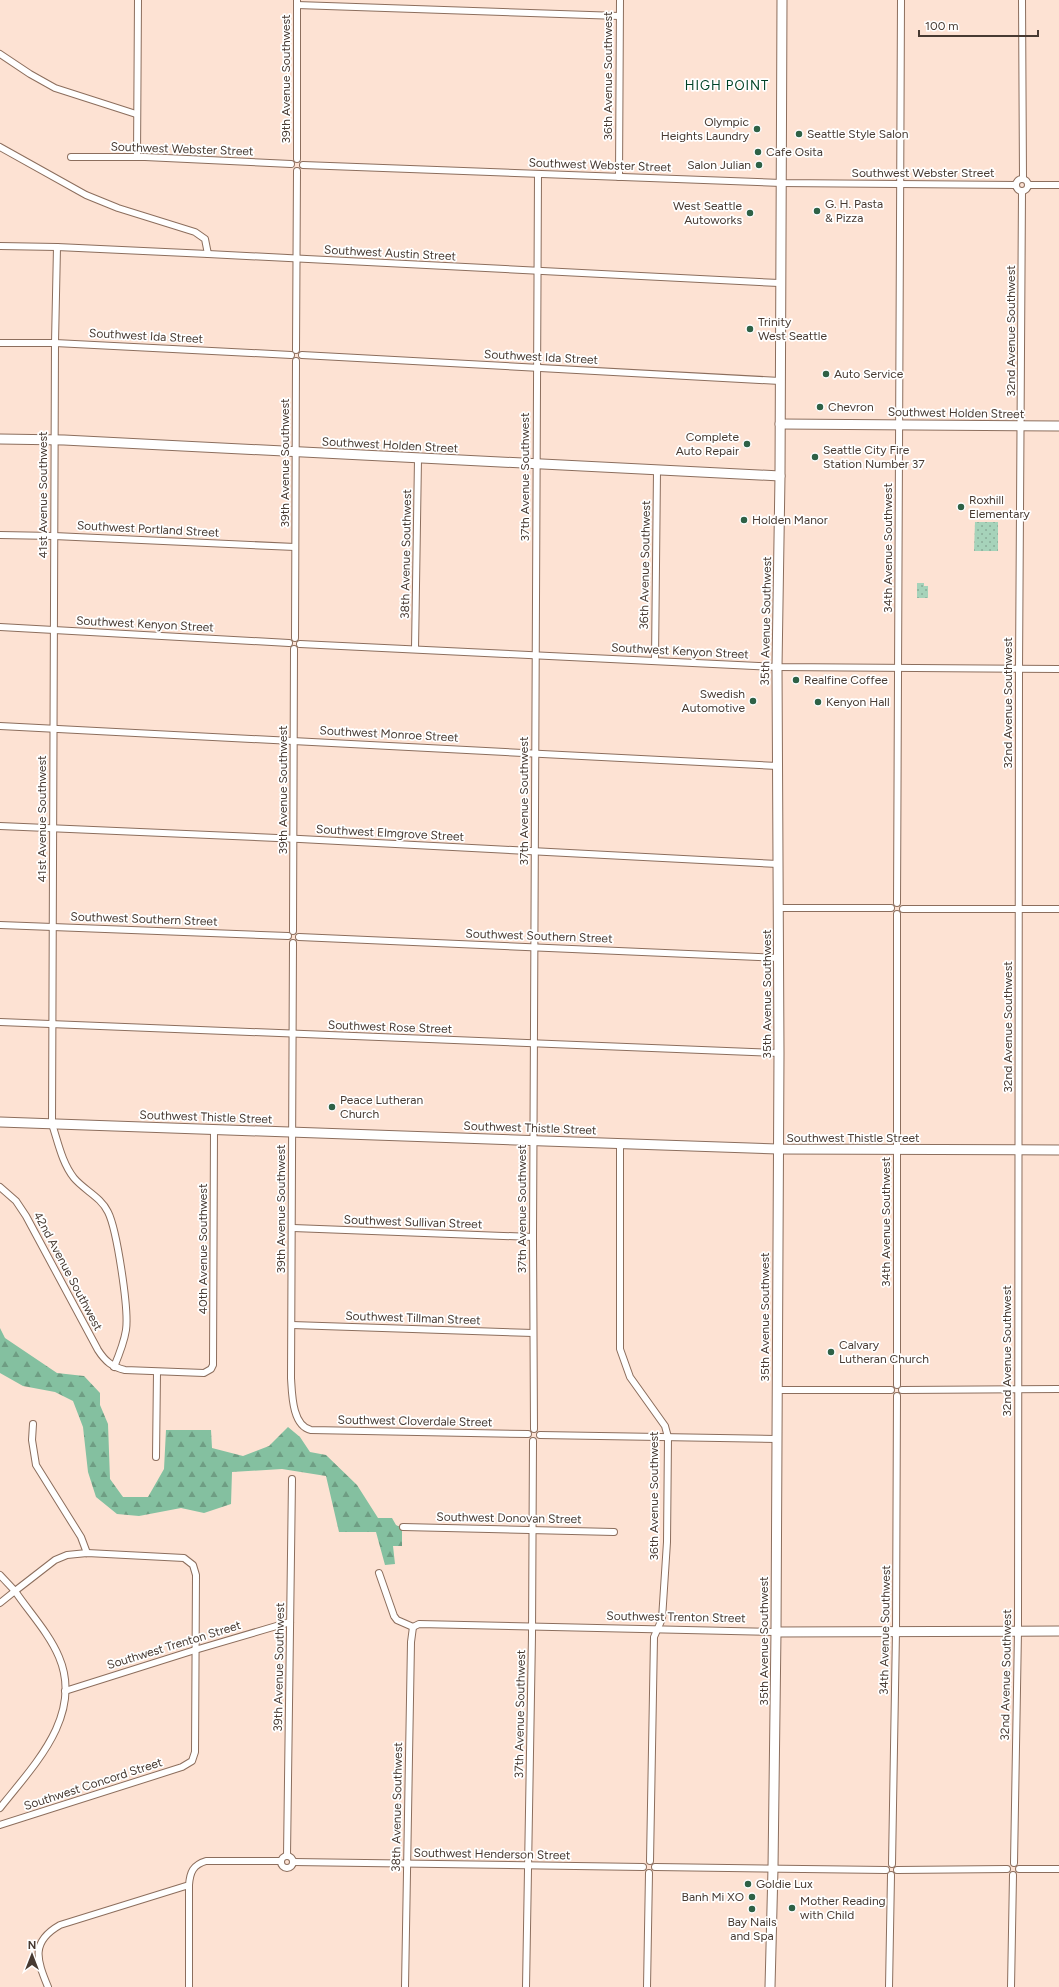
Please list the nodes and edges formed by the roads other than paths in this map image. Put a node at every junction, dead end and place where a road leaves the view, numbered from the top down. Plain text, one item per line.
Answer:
1 (138, 0) edge
2 (620, 0) edge
3 (782, 0) edge
4 (901, 0) edge
5 (1022, 0) edge
6 (297, 2) edge
7 (619, 16) junction
8 (0, 54) edge
9 (136, 114) junction
10 (0, 147) edge
11 (72, 157) dead end
12 (137, 157) junction
13 (297, 159) junction
14 (291, 164) junction
15 (303, 165) junction
16 (297, 171) junction
17 (538, 174) junction
18 (619, 177) junction
19 (1022, 179) junction
20 (780, 183) junction
21 (901, 184) junction
22 (1016, 185) junction
23 (1029, 185) junction
24 (1059, 185) edge
25 (1022, 191) junction
26 (0, 246) edge
27 (58, 247) junction
28 (208, 254) junction
29 (296, 260) junction
30 (537, 272) junction
31 (779, 283) junction
32 (0, 343) edge
33 (55, 343) junction
34 (296, 350) junction
35 (291, 355) junction
36 (302, 355) junction
37 (296, 361) junction
38 (537, 367) junction
39 (780, 381) junction
40 (780, 424) junction
41 (899, 424) junction
42 (1021, 426) junction
43 (1059, 426) edge
44 (0, 439) edge
45 (55, 440) junction
46 (296, 452) junction
47 (418, 459) junction
48 (535, 465) junction
49 (657, 471) junction
50 (780, 476) junction
51 (0, 535) edge
52 (54, 536) junction
53 (295, 547) junction
54 (0, 628) edge
55 (53, 630) junction
56 (294, 638) junction
57 (288, 643) junction
58 (300, 644) junction
59 (294, 649) junction
60 (415, 649) junction
61 (535, 655) junction
62 (655, 660) junction
63 (777, 667) junction
64 (898, 668) junction
65 (1019, 669) junction
66 (1059, 669) edge
67 (0, 726) edge
68 (54, 729) junction
69 (294, 740) junction
70 (534, 753) junction
71 (777, 766) junction
72 (0, 826) edge
73 (53, 828) junction
74 (294, 839) junction
75 (535, 851) junction
76 (778, 864) junction
77 (897, 903) junction
78 (778, 908) junction
79 (891, 908) junction
80 (903, 909) junction
81 (1019, 909) junction
82 (1059, 909) edge
83 (897, 914) junction
84 (0, 924) edge
85 (53, 926) junction
86 (294, 931) junction
87 (288, 936) junction
88 (299, 937) junction
89 (293, 943) junction
90 (534, 946) junction
91 (779, 958) junction
92 (0, 1022) edge
93 (52, 1024) junction
94 (292, 1034) junction
95 (535, 1043) junction
96 (779, 1053) junction
97 (0, 1122) edge
98 (52, 1124) junction
99 (214, 1130) junction
100 (292, 1132) junction
101 (534, 1140) junction
102 (620, 1144) junction
103 (778, 1149) junction
104 (896, 1150) junction
105 (1019, 1150) junction
106 (1059, 1150) edge
107 (0, 1187) edge
108 (293, 1228) junction
109 (532, 1237) junction
110 (292, 1325) junction
111 (532, 1333) junction
112 (114, 1367) junction
113 (156, 1372) junction
114 (897, 1384) junction
115 (1017, 1389) junction
116 (1059, 1389) edge
117 (777, 1390) junction
118 (891, 1390) junction
119 (902, 1390) junction
120 (897, 1396) junction
121 (33, 1424) dead end
122 (302, 1426) joint
123 (534, 1429) junction
124 (528, 1434) junction
125 (540, 1435) junction
126 (668, 1437) junction
127 (776, 1439) junction
128 (533, 1441) junction
129 (156, 1457) dead end
130 (292, 1479) dead end
131 (404, 1527) dead end
132 (533, 1530) junction
133 (614, 1532) dead end
134 (87, 1553) junction
135 (379, 1573) dead end
136 (0, 1575) edge
137 (15, 1591) junction
138 (0, 1603) edge
139 (290, 1622) junction
140 (532, 1626) junction
141 (413, 1627) junction
142 (657, 1629) junction
143 (896, 1631) junction
144 (1018, 1631) junction
145 (1059, 1631) edge
146 (776, 1632) junction
147 (195, 1650) junction
148 (65, 1691) junction
149 (0, 1808) edge
150 (0, 1825) edge
151 (287, 1856) junction
152 (281, 1861) junction
153 (650, 1861) junction
154 (293, 1862) junction
155 (408, 1863) junction
156 (1014, 1863) junction
157 (892, 1864) junction
158 (528, 1866) junction
159 (643, 1867) junction
160 (655, 1867) junction
161 (773, 1868) junction
162 (1007, 1869) junction
163 (1019, 1869) junction
164 (1059, 1869) edge
165 (886, 1870) junction
166 (898, 1870) junction
167 (649, 1873) junction
168 (1013, 1875) junction
169 (891, 1876) junction
170 (189, 1884) junction
171 (48, 1987) edge
172 (189, 1987) edge
173 (405, 1987) edge
174 (526, 1987) edge
175 (647, 1987) edge
176 (770, 1987) edge
177 (889, 1987) edge
178 (1011, 1987) edge

1 - 9 street
2 - 7 street, 36th Avenue Southwest
3 - 20 main road, 35th Avenue Southwest
4 - 21 street, 34th Avenue Southwest
5 - 19 street
6 - 7 street
6 - 13 street, 39th Avenue Southwest
7 - 18 street, 36th Avenue Southwest
8 - 9 street
9 - 12 street
10 - 28 street
11 - 12 street, Southwest Webster Street
12 - 14 street, Southwest Webster Street
13 - 14 street
13 - 15 street
14 - 16 street
15 - 16 street
15 - 17 street, Southwest Webster Street
16 - 29 street
17 - 18 street, Southwest Webster Street
17 - 30 street, 37th Avenue Southwest
18 - 20 street, Southwest Webster Street
19 - 22 street
19 - 23 street
20 - 21 street, Southwest Webster Street
20 - 31 main road, 35th Avenue Southwest
21 - 22 street, Southwest Webster Street
21 - 41 street, 34th Avenue Southwest
22 - 25 street
23 - 24 street
23 - 25 street
25 - 42 street, 32nd Avenue Southwest
26 - 27 street, Southwest Austin Street
27 - 28 street, Southwest Austin Street
27 - 33 street, 41st Avenue Southwest
28 - 29 street, Southwest Austin Street
29 - 30 street, Southwest Austin Street
29 - 34 street
30 - 31 street, Southwest Austin Street
30 - 38 street, 37th Avenue Southwest
31 - 39 main road, 35th Avenue Southwest
32 - 33 street, Southwest Ida Street
33 - 35 street, Southwest Ida Street
33 - 45 street, 41st Avenue Southwest
34 - 35 street
34 - 36 street
35 - 37 street
36 - 37 street
36 - 38 street, Southwest Ida Street
37 - 46 street, 39th Avenue Southwest
38 - 39 street, Southwest Ida Street
38 - 48 street, 37th Avenue Southwest
39 - 40 main road, 35th Avenue Southwest
40 - 41 main road, Southwest Holden Street
40 - 50 main road, 35th Avenue Southwest
41 - 42 main road, Southwest Holden Street
41 - 64 street, 34th Avenue Southwest
42 - 43 main road, Southwest Holden Street
42 - 65 street, 32nd Avenue Southwest
44 - 45 main road, Southwest Holden Street
45 - 46 main road, Southwest Holden Street
45 - 52 street, 41st Avenue Southwest
46 - 47 main road, Southwest Holden Street
46 - 53 street, 39th Avenue Southwest
47 - 48 main road, Southwest Holden Street
47 - 60 street, 38th Avenue Southwest
48 - 49 main road, Southwest Holden Street
48 - 61 street, 37th Avenue Southwest
49 - 50 main road, Southwest Holden Street
49 - 62 street, 36th Avenue Southwest
50 - 63 main road, 35th Avenue Southwest
51 - 52 street, Southwest Portland Street
52 - 53 street, Southwest Portland Street
52 - 55 street, 41st Avenue Southwest
53 - 56 street, 39th Avenue Southwest
54 - 55 street, Southwest Kenyon Street
55 - 57 street, Southwest Kenyon Street
55 - 68 street, 41st Avenue Southwest
56 - 57 street
56 - 58 street
57 - 59 street
58 - 59 street
58 - 60 street, Southwest Kenyon Street
59 - 69 street, 39th Avenue Southwest
60 - 61 street, Southwest Kenyon Street
61 - 62 street, Southwest Kenyon Street
61 - 70 street, 37th Avenue Southwest
62 - 63 street, Southwest Kenyon Street
63 - 64 street, Southwest Kenyon Street
63 - 71 main road, 35th Avenue Southwest
64 - 65 street, Southwest Kenyon Street
64 - 77 street, 34th Avenue Southwest
65 - 66 street, Southwest Kenyon Street
65 - 81 street, 32nd Avenue Southwest
67 - 68 street, Southwest Monroe Street
68 - 69 street, Southwest Monroe Street
68 - 73 street, 41st Avenue Southwest
69 - 70 street, Southwest Monroe Street
69 - 74 street, 39th Avenue Southwest
70 - 71 street, Southwest Monroe Street
70 - 75 street, 37th Avenue Southwest
71 - 76 main road, 35th Avenue Southwest
72 - 73 street, Southwest Elmgrove Street
73 - 74 street, Southwest Elmgrove Street
73 - 85 street, 41st Avenue Southwest
74 - 75 street, Southwest Elmgrove Street
74 - 86 street, 39th Avenue Southwest
75 - 76 street, Southwest Elmgrove Street
75 - 90 street, 37th Avenue Southwest
76 - 78 main road, 35th Avenue Southwest
77 - 79 street
77 - 80 street
78 - 79 street
78 - 91 main road, 35th Avenue Southwest
79 - 83 street
80 - 81 street
80 - 83 street
81 - 82 street
81 - 105 street, 32nd Avenue Southwest
83 - 104 street, 34th Avenue Southwest
84 - 85 street, Southwest Southern Street
85 - 87 street, Southwest Southern Street
85 - 93 street, 41st Avenue Southwest
86 - 87 street
86 - 88 street
87 - 89 street
88 - 89 street
88 - 90 street, Southwest Southern Street
89 - 94 street, 39th Avenue Southwest
90 - 91 street, Southwest Southern Street
90 - 95 street, 37th Avenue Southwest
91 - 96 main road, 35th Avenue Southwest
92 - 93 street, Southwest Rose Street
93 - 94 street, Southwest Rose Street
93 - 98 street, 41st Avenue Southwest
94 - 95 street, Southwest Rose Street
94 - 100 street, 39th Avenue Southwest
95 - 96 street, Southwest Rose Street
95 - 101 street, 37th Avenue Southwest
96 - 103 main road, 35th Avenue Southwest
97 - 98 main road, Southwest Thistle Street
98 - 99 main road, Southwest Thistle Street
98 - 112 street, 41st Avenue Southwest
99 - 100 main road, Southwest Thistle Street
99 - 113 street, 40th Avenue Southwest
100 - 101 main road, Southwest Thistle Street
100 - 108 street, 39th Avenue Southwest
101 - 102 main road, Southwest Thistle Street
101 - 109 street, 37th Avenue Southwest
102 - 103 main road, Southwest Thistle Street
102 - 126 street, 36th Avenue Southwest
103 - 104 main road, Southwest Thistle Street
103 - 117 main road, 35th Avenue Southwest
104 - 105 main road, Southwest Thistle Street
104 - 114 street, 34th Avenue Southwest
105 - 106 main road, Southwest Thistle Street
105 - 115 street, 32nd Avenue Southwest
107 - 112 street, 42nd Avenue Southwest
108 - 109 street, Southwest Sullivan Street
108 - 110 street, 39th Avenue Southwest
109 - 111 street, 37th Avenue Southwest
110 - 111 street, Southwest Tillman Street
110 - 122 street, 39th Avenue Southwest
111 - 123 street, 37th Avenue Southwest
112 - 113 street
113 - 129 street
114 - 118 street
114 - 119 street
115 - 116 street
115 - 119 street
115 - 144 street, 32nd Avenue Southwest
117 - 118 street
117 - 127 main road, 35th Avenue Southwest
118 - 120 street
119 - 120 street
120 - 143 street, 34th Avenue Southwest
121 - 134 street
122 - 124 street, Southwest Cloverdale Street
123 - 124 street
123 - 125 street
124 - 128 street
125 - 126 street
125 - 128 street
126 - 127 street
126 - 142 street, 36th Avenue Southwest
127 - 146 main road, 35th Avenue Southwest
128 - 132 street, 37th Avenue Southwest
130 - 139 street, 39th Avenue Southwest
131 - 132 street, Southwest Donovan Street
132 - 133 street, Southwest Donovan Street
132 - 140 street, 37th Avenue Southwest
134 - 137 street
134 - 147 street
135 - 141 street
136 - 137 street
137 - 138 street
137 - 148 street
139 - 147 street, Southwest Trenton Street
139 - 151 street, 39th Avenue Southwest
140 - 141 street, Southwest Trenton Street
140 - 142 street, Southwest Trenton Street
140 - 158 street, 37th Avenue Southwest
141 - 155 street, 38th Avenue Southwest
142 - 146 street, Southwest Trenton Street
142 - 153 street, 36th Avenue Southwest
143 - 144 main road, Southwest Trenton Street
143 - 146 main road, Southwest Trenton Street
143 - 157 street, 34th Avenue Southwest
144 - 145 main road, Southwest Trenton Street
144 - 156 street, 32nd Avenue Southwest
146 - 161 main road, 35th Avenue Southwest
147 - 148 street, Southwest Trenton Street
147 - 150 street, Southwest Concord Street
148 - 149 street
151 - 152 street
151 - 154 street
152 - 154 street
152 - 170 street
153 - 159 street
153 - 160 street
154 - 155 street, Southwest Henderson Street
155 - 158 street, Southwest Henderson Street
155 - 173 street, 38th Avenue Southwest
156 - 162 street
156 - 163 street
157 - 165 street
157 - 166 street
158 - 159 street, Southwest Henderson Street
158 - 174 street, 37th Avenue Southwest
159 - 167 street
160 - 161 street
160 - 167 street
161 - 165 street
161 - 176 main road, 35th Avenue Southwest
162 - 166 street
162 - 168 street
163 - 164 street
163 - 168 street
165 - 169 street
166 - 169 street
167 - 175 street
168 - 178 street
169 - 177 street
170 - 171 street
170 - 172 street

